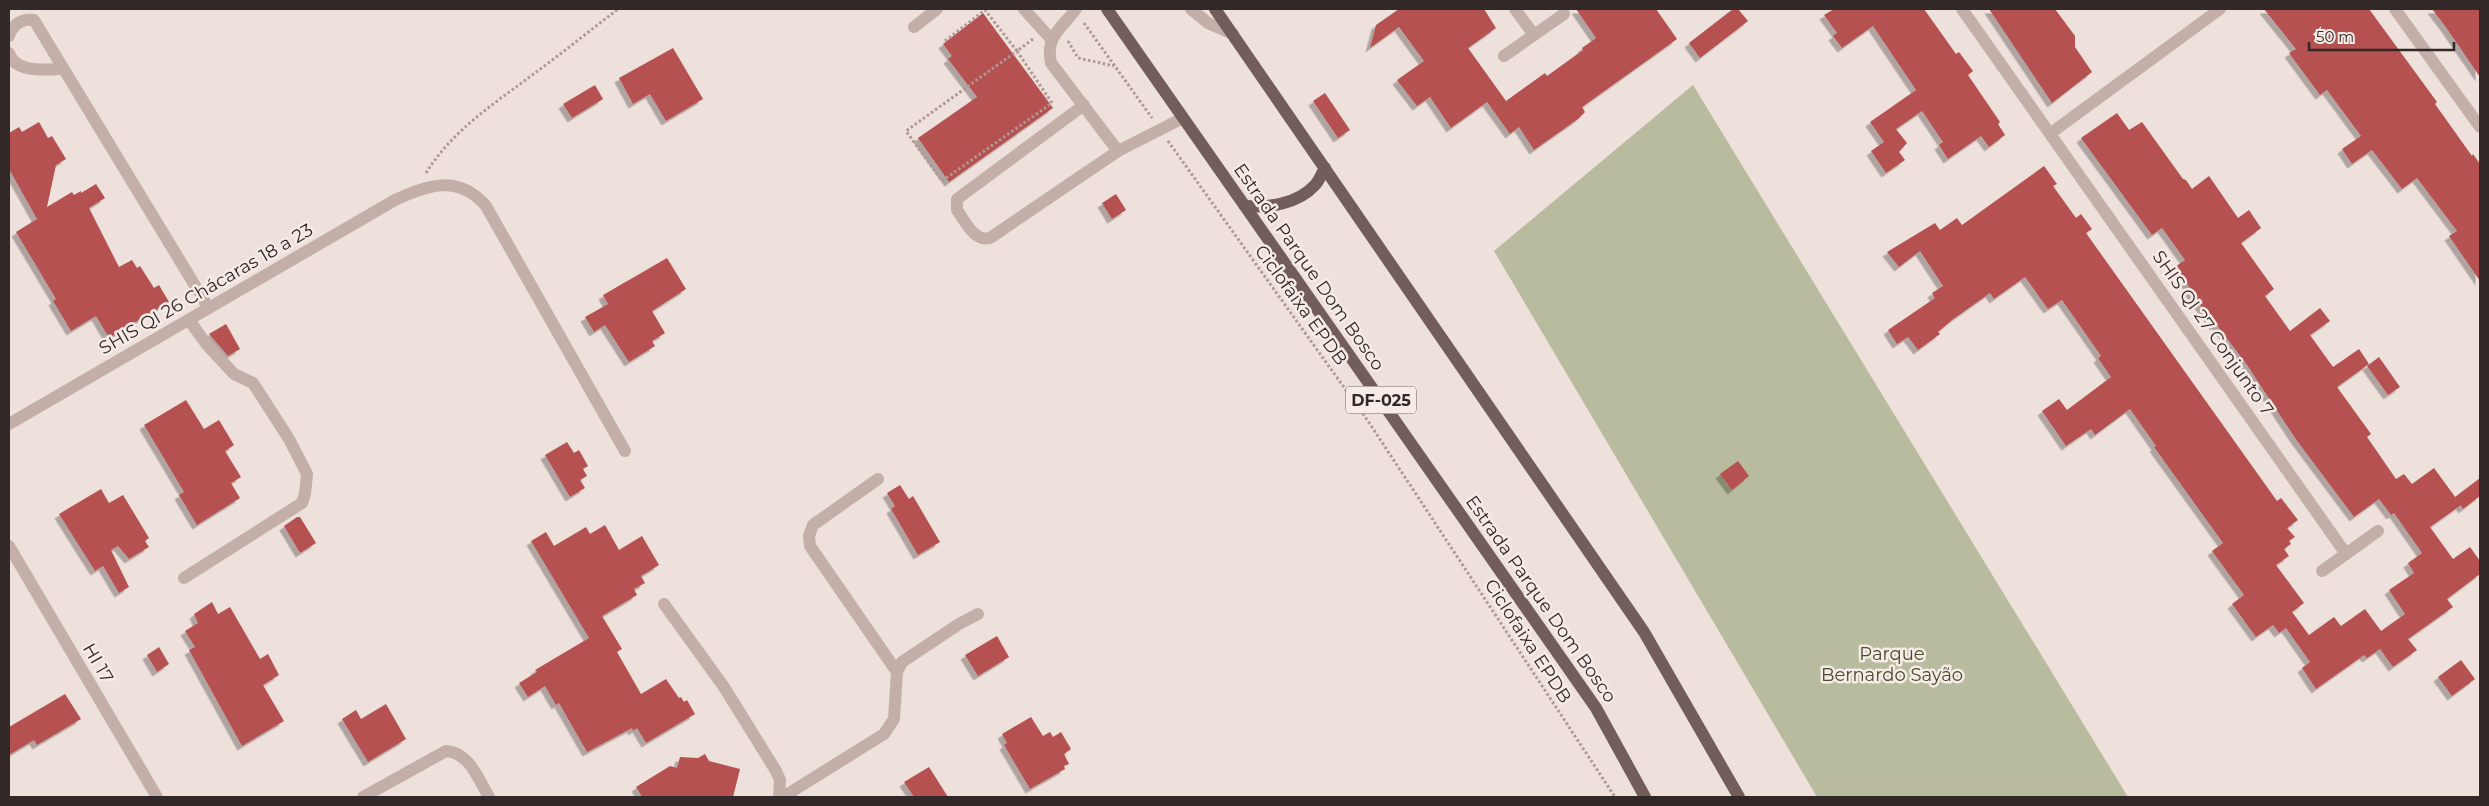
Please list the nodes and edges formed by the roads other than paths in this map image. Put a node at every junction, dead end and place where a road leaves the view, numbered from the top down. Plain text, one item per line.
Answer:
1 (937, 9) edge
2 (1024, 9) edge
3 (1107, 9) edge
4 (1191, 9) edge
5 (1215, 9) edge
6 (1515, 9) edge
7 (1962, 9) edge
8 (2220, 9) edge
9 (2395, 9) edge
10 (1075, 10) edge
11 (1564, 14) dead end
12 (914, 27) dead end
13 (1232, 34) junction
14 (1047, 35) junction
15 (1534, 35) junction
16 (9, 36) edge
17 (9, 53) edge
18 (1504, 56) dead end
19 (64, 69) junction
20 (1084, 105) junction
21 (1183, 118) junction
22 (2480, 127) edge
23 (2051, 133) junction
24 (1118, 151) junction
25 (1325, 168) junction
26 (1244, 206) junction
27 (208, 307) junction
28 (189, 320) junction
29 (9, 424) edge
30 (625, 451) dead end
31 (878, 479) dead end
32 (2378, 531) dead end
33 (9, 546) edge
34 (2346, 554) junction
35 (2322, 571) dead end
36 (184, 578) dead end
37 (664, 604) dead end
38 (978, 614) dead end
39 (897, 672) junction
40 (157, 797) edge
41 (363, 797) edge
42 (489, 797) edge
43 (781, 797) edge
44 (1645, 797) edge
45 (1739, 797) edge

1 - 12 street
2 - 14 street
3 - 21 main road, Estrada Parque Dom Bosco / DF-025
4 - 13 street
5 - 13 main road
6 - 15 street
7 - 23 street, SHIS QI 27 Conjunto 7
8 - 23 street
9 - 22 street
10 - 14 street
11 - 15 street
13 - 25 main road
14 - 20 street
15 - 18 street
16 - 19 street
17 - 19 street
19 - 27 street
20 - 24 street
20 - 24 street
21 - 24 street
21 - 26 main road, Estrada Parque Dom Bosco / DF-025
23 - 34 street, SHIS QI 27 Conjunto 7
25 - 26 main road
25 - 45 main road
26 - 44 main road, Estrada Parque Dom Bosco / DF-025
27 - 28 street, SHIS QI 26 Chácaras 18 a 23
27 - 30 street, SHIS QI 26 Chácaras 18 a 23
28 - 29 street, SHIS QI 26 Chácaras 18 a 23
28 - 36 street
31 - 39 street
32 - 34 street
33 - 40 street, HI 17
34 - 35 street
37 - 43 street
38 - 39 street
39 - 43 street
41 - 42 street

